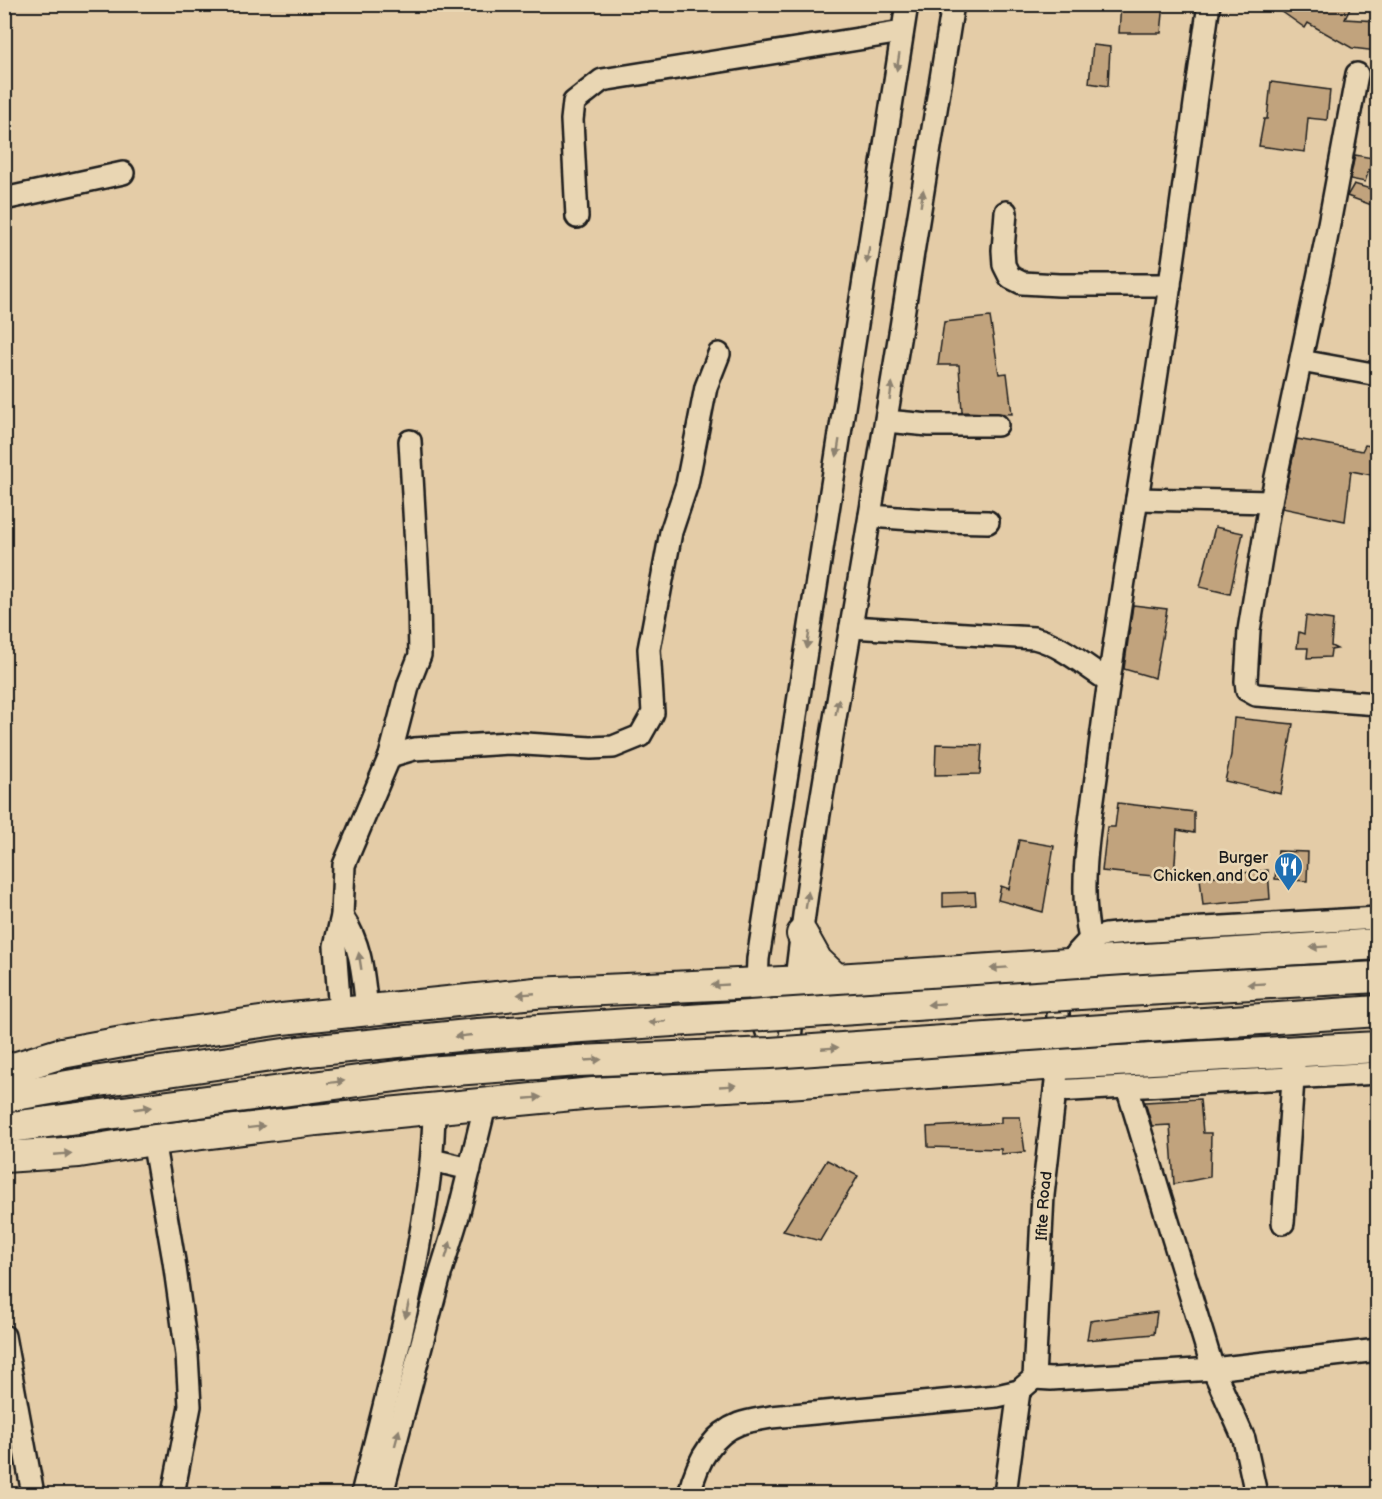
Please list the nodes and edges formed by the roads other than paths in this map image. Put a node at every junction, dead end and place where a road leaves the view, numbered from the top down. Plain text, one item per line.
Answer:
1 (907, 4) edge
2 (953, 4) edge
3 (1209, 4) edge
4 (902, 32) junction
5 (1358, 74) dead end
6 (123, 173) dead end
7 (4, 199) edge
8 (1006, 212) dead end
9 (577, 216) dead end
10 (1170, 285) junction
11 (719, 354) dead end
12 (1301, 361) junction
13 (1377, 375) edge
14 (886, 421) junction
15 (997, 425) dead end
16 (410, 441) dead end
17 (1137, 499) junction
18 (1271, 502) junction
19 (870, 516) junction
20 (988, 522) dead end
21 (851, 627) junction
22 (1109, 681) junction
23 (1377, 704) edge
24 (390, 756) junction
25 (1377, 918) edge
26 (802, 934) junction
27 (1377, 944) edge
28 (1099, 950) junction
29 (1065, 975) junction
30 (1377, 977) edge
31 (836, 979) junction
32 (795, 981) junction
33 (758, 983) junction
34 (353, 1011) junction
35 (1377, 1011) edge
36 (1377, 1047) edge
37 (1294, 1064) junction
38 (4, 1071) edge
39 (1377, 1073) edge
40 (1057, 1077) junction
41 (787, 1083) junction
42 (1127, 1087) junction
43 (4, 1097) edge
44 (486, 1102) junction
45 (434, 1107) junction
46 (4, 1128) edge
47 (153, 1140) junction
48 (4, 1157) edge
49 (432, 1160) junction
50 (470, 1169) junction
51 (424, 1215) junction
52 (456, 1222) junction
53 (1283, 1223) dead end
54 (4, 1336) edge
55 (1377, 1350) edge
56 (1213, 1369) junction
57 (1027, 1384) junction
58 (14, 1446) edge
59 (33, 1494) edge
60 (173, 1494) edge
61 (362, 1494) edge
62 (382, 1494) edge
63 (689, 1494) edge
64 (1005, 1494) edge
65 (1256, 1494) edge

1 - 4 street
14 -> 2 street
3 - 10 street
4 - 9 street
4 -> 33 street
5 - 12 street
6 - 7 street
8 - 10 street
10 - 17 street
11 - 24 street
12 - 13 street
12 - 18 street
14 - 15 street
14 - 19 street
16 - 24 street
17 - 18 street
17 - 22 street
18 - 23 street
19 - 20 street
19 - 21 street
21 - 22 street
26 -> 21 street
22 - 28 street
24 - 34 street
25 - 28 street
26 - 31 highway
26 - 32 street
27 -> 28 highway
28 - 29 highway
29 -> 31 highway
29 - 40 street, Ifite Road
30 -> 43 highway, bridge
31 - 32 highway
32 - 33 highway
32 - 41 street
33 -> 34 highway
33 - 41 street
34 - 38 highway
46 -> 35 highway, bridge
36 - 37 highway
37 - 39 street
37 - 40 highway
37 - 42 street
37 - 53 street
40 - 41 highway
40 - 42 street
40 - 57 street, Ifite Road
44 -> 41 highway
42 - 56 street
44 - 45 highway
44 - 50 street
47 -> 45 highway
45 - 49 street
48 -> 47 highway
47 - 60 street
49 - 50 street
49 - 51 street
50 - 52 street
51 - 52 street
51 -> 61 street
62 -> 52 street
54 - 58 street
55 - 56 street
56 - 57 street
56 - 65 street
57 - 63 street
57 - 64 street, Ifite Road
58 - 59 street

